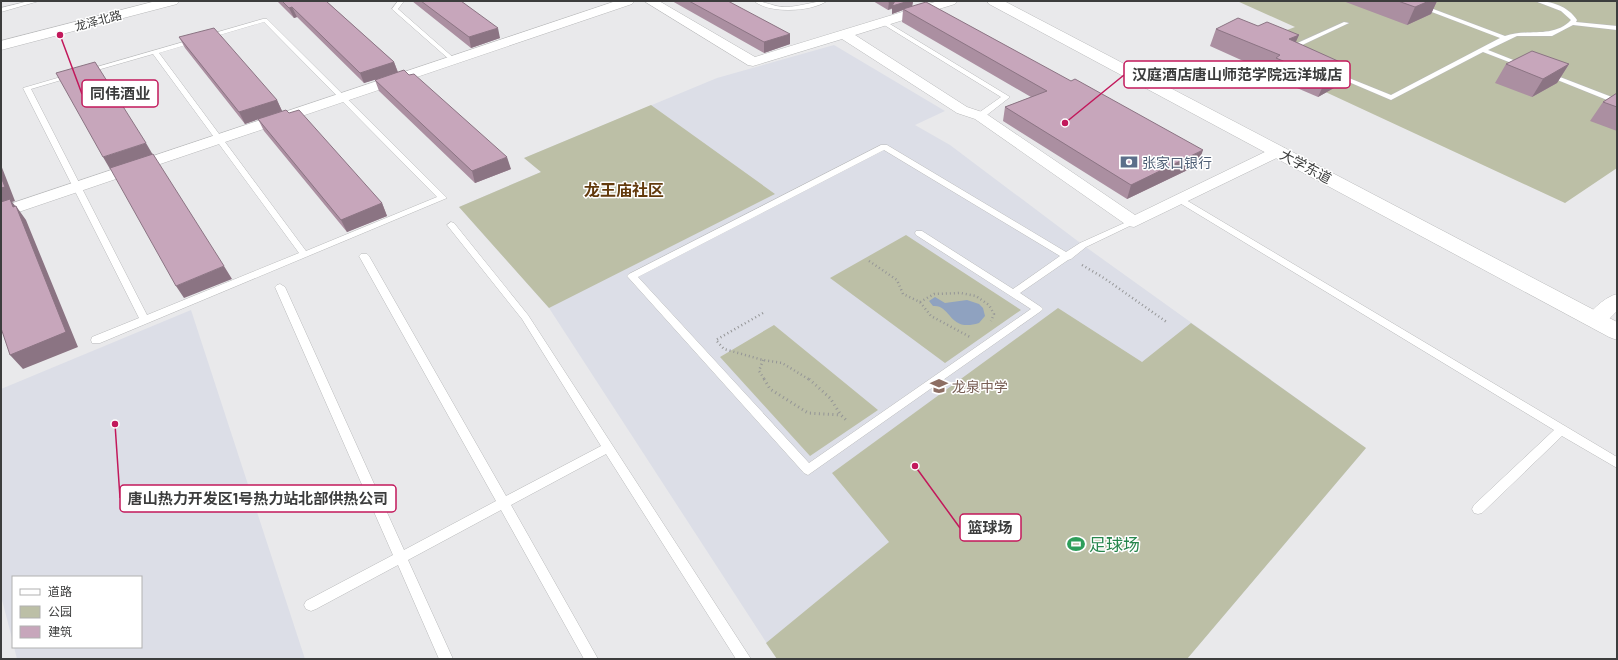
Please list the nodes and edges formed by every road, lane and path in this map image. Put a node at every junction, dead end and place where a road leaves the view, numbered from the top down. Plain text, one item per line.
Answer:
1 (36, 1) edge
2 (143, 1) edge
3 (172, 1) edge
4 (401, 1) edge
5 (628, 1) edge
6 (650, 1) edge
7 (757, 1) edge
8 (824, 1) edge
9 (951, 1) edge
10 (994, 1) edge
11 (1406, 1) edge
12 (1538, 1) edge
13 (1, 10) edge
14 (883, 22) junction
15 (1346, 23) dead end
16 (1572, 23) junction
17 (1617, 28) edge
18 (844, 34) junction
19 (1, 38) edge
20 (1505, 38) junction
21 (1, 46) edge
22 (1483, 50) junction
23 (155, 52) junction
24 (453, 60) junction
25 (1304, 61) edge
26 (1325, 70) edge
27 (1535, 70) edge
28 (1543, 73) edge
29 (342, 98) junction
30 (1617, 102) edge
31 (980, 116) junction
32 (221, 139) junction
33 (1279, 151) junction
34 (78, 187) junction
35 (1181, 200) junction
36 (1, 213) edge
37 (1134, 222) junction
38 (451, 225) dead end
39 (919, 232) dead end
40 (305, 255) junction
41 (364, 256) dead end
42 (1068, 257) junction
43 (869, 261) dead end
44 (280, 287) dead end
45 (1013, 293) junction
46 (1617, 300) edge
47 (920, 302) junction
48 (763, 313) dead end
49 (146, 320) junction
50 (1595, 320) junction
51 (990, 323) dead end
52 (1168, 323) dead end
53 (971, 332) dead end
54 (1617, 332) edge
55 (965, 334) junction
56 (96, 340) dead end
57 (983, 347) junction
58 (763, 360) junction
59 (841, 415) junction
60 (1561, 430) junction
61 (860, 433) junction
62 (607, 448) junction
63 (1617, 463) edge
64 (503, 503) junction
65 (1478, 509) dead end
66 (401, 557) junction
67 (311, 605) dead end
68 (446, 659) edge
69 (591, 659) edge
70 (744, 659) edge

1 - 13 lane
2 - 19 street, 龙泽北路
3 - 21 street, 龙泽北路
4 - 24 lane
5 - 24 street
6 - 18 street
7 - 8 lane
9 - 14 street
10 - 33 street, 大学东道
11 - 20 lane
12 - 16 lane
14 - 18 street
14 - 31 lane
15 - 25 lane
16 - 17 lane
16 - 20 lane
18 - 31 street
20 - 22 lane
22 - 26 lane
22 - 27 lane
23 - 29 lane
23 - 32 lane
23 - 34 lane
24 - 29 street
28 - 30 lane
29 - 32 street
29 - 40 lane
31 - 37 street
32 - 34 street
32 - 40 lane
33 - 35 street
33 - 50 street, 大学东道
34 - 36 street
34 - 49 lane
35 - 37 street
35 - 60 lane
37 - 42 lane
38 - 62 lane
39 - 45 lane
40 - 49 lane
41 - 64 lane
42 - 45 lane
42 - 52 path
42 - 61 lane
43 - 47 path
44 - 66 lane
45 - 57 lane
46 - 50 street
47 - 51 path
47 - 55 path
48 - 58 path
49 - 56 lane
50 - 54 street, 大学东道
53 - 55 path
55 - 57 path
57 - 61 lane
58 - 59 path
58 - 59 path
59 - 61 path
60 - 63 lane
60 - 65 lane
62 - 64 lane
62 - 70 lane
64 - 66 lane
64 - 69 lane
66 - 67 lane
66 - 68 lane

